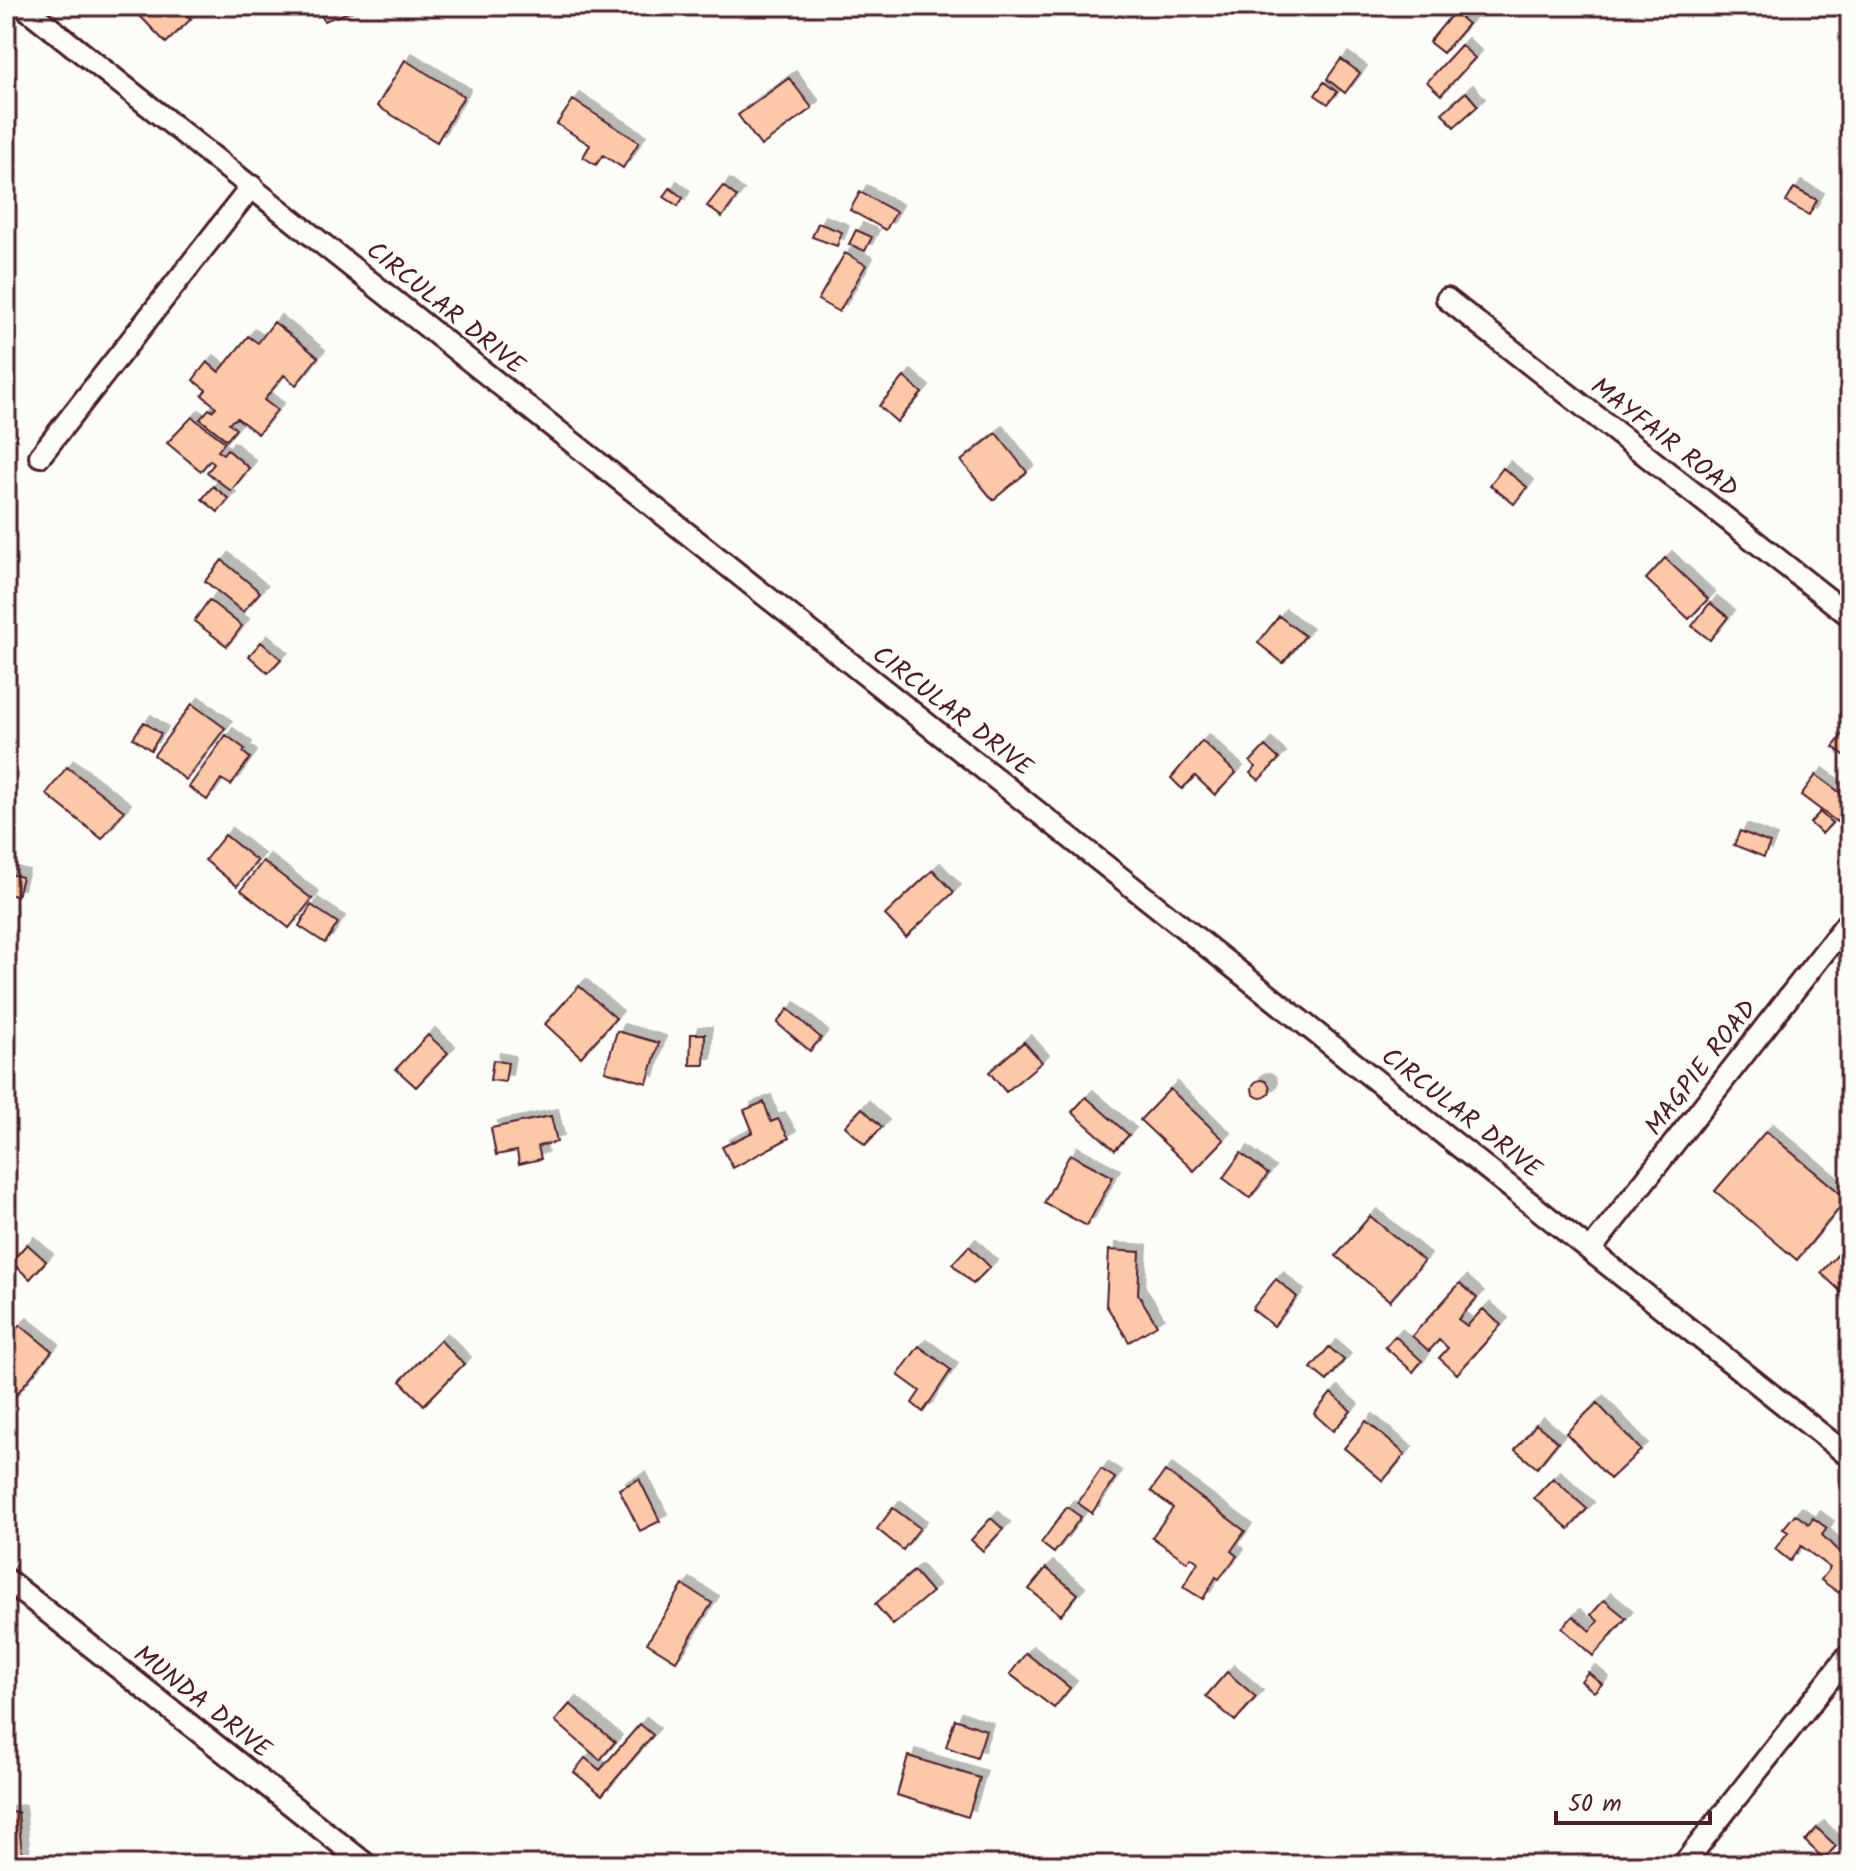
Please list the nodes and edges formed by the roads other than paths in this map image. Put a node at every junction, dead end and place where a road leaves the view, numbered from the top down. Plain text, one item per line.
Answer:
1 (23, 6) edge
2 (252, 186) junction
3 (1447, 299) dead end
4 (40, 456) dead end
5 (1850, 616) edge
6 (1850, 919) edge
7 (1592, 1248) junction
8 (1850, 1457) edge
9 (6, 1579) edge
10 (1850, 1653) edge
11 (367, 1865) edge
12 (1683, 1865) edge

1 - 2 street, CIRCULAR DRIVE
2 - 4 street
2 - 7 street, CIRCULAR DRIVE
3 - 5 street, MAYFAIR ROAD
6 - 7 street, MAGPIE ROAD
7 - 8 street, CIRCULAR DRIVE
9 - 11 street, MUNDA DRIVE
10 - 12 street

